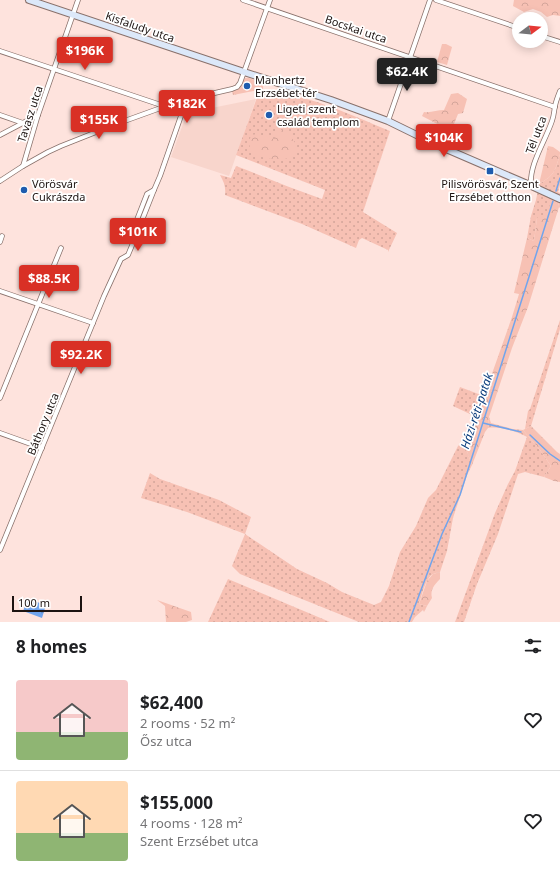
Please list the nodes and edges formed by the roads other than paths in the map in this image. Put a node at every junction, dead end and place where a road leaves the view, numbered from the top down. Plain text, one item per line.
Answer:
1 (29, 0) edge
2 (78, 0) edge
3 (243, 0) edge
4 (270, 0) edge
5 (430, 0) edge
6 (436, 0) edge
7 (267, 8) junction
8 (73, 15) junction
9 (512, 26) edge
10 (548, 38) edge
11 (560, 42) edge
12 (0, 51) edge
13 (410, 57) junction
14 (54, 69) junction
15 (244, 72) junction
16 (560, 91) edge
17 (180, 101) junction
18 (164, 106) junction
19 (555, 107) junction
20 (0, 115) edge
21 (38, 115) junction
22 (388, 120) junction
23 (23, 123) junction
24 (0, 135) edge
25 (23, 166) junction
26 (0, 181) edge
27 (532, 186) junction
28 (154, 190) junction
29 (560, 199) edge
30 (2, 236) dead end
31 (0, 242) edge
32 (133, 243) junction
33 (61, 248) dead end
34 (0, 291) edge
35 (39, 304) junction
36 (93, 323) junction
37 (0, 398) edge
38 (0, 433) edge
39 (42, 448) junction
40 (0, 550) edge

1 - 8 street, Kisfaludy utca
2 - 8 street, Tavasz utca
3 - 7 street, Bocskai utca
4 - 7 street
5 - 13 street
6 - 9 street
7 - 13 street, Bocskai utca
7 - 15 street
8 - 14 street, Tavasz utca
8 - 15 street, Kisfaludy utca
10 - 11 street
12 - 14 street
13 - 19 street, Bocskai utca
13 - 22 street
14 - 18 street
14 - 21 street, Tavasz utca
15 - 17 street
15 - 22 street, Kisfaludy utca
16 - 19 street, Tél utca
17 - 18 street
17 - 28 street
18 - 25 street
19 - 27 street, Tél utca
20 - 23 street
21 - 23 street
21 - 25 street, Tavasz utca
22 - 27 street, Kisfaludy utca
23 - 24 street
25 - 26 street
27 - 29 street, Kisfaludy utca
28 - 32 street
28 - 32 street
30 - 31 street
32 - 36 street, Báthory utca
33 - 35 street
34 - 35 street
35 - 36 street
35 - 37 street
36 - 39 street, Báthory utca
38 - 39 street
39 - 40 street, Báthory utca

